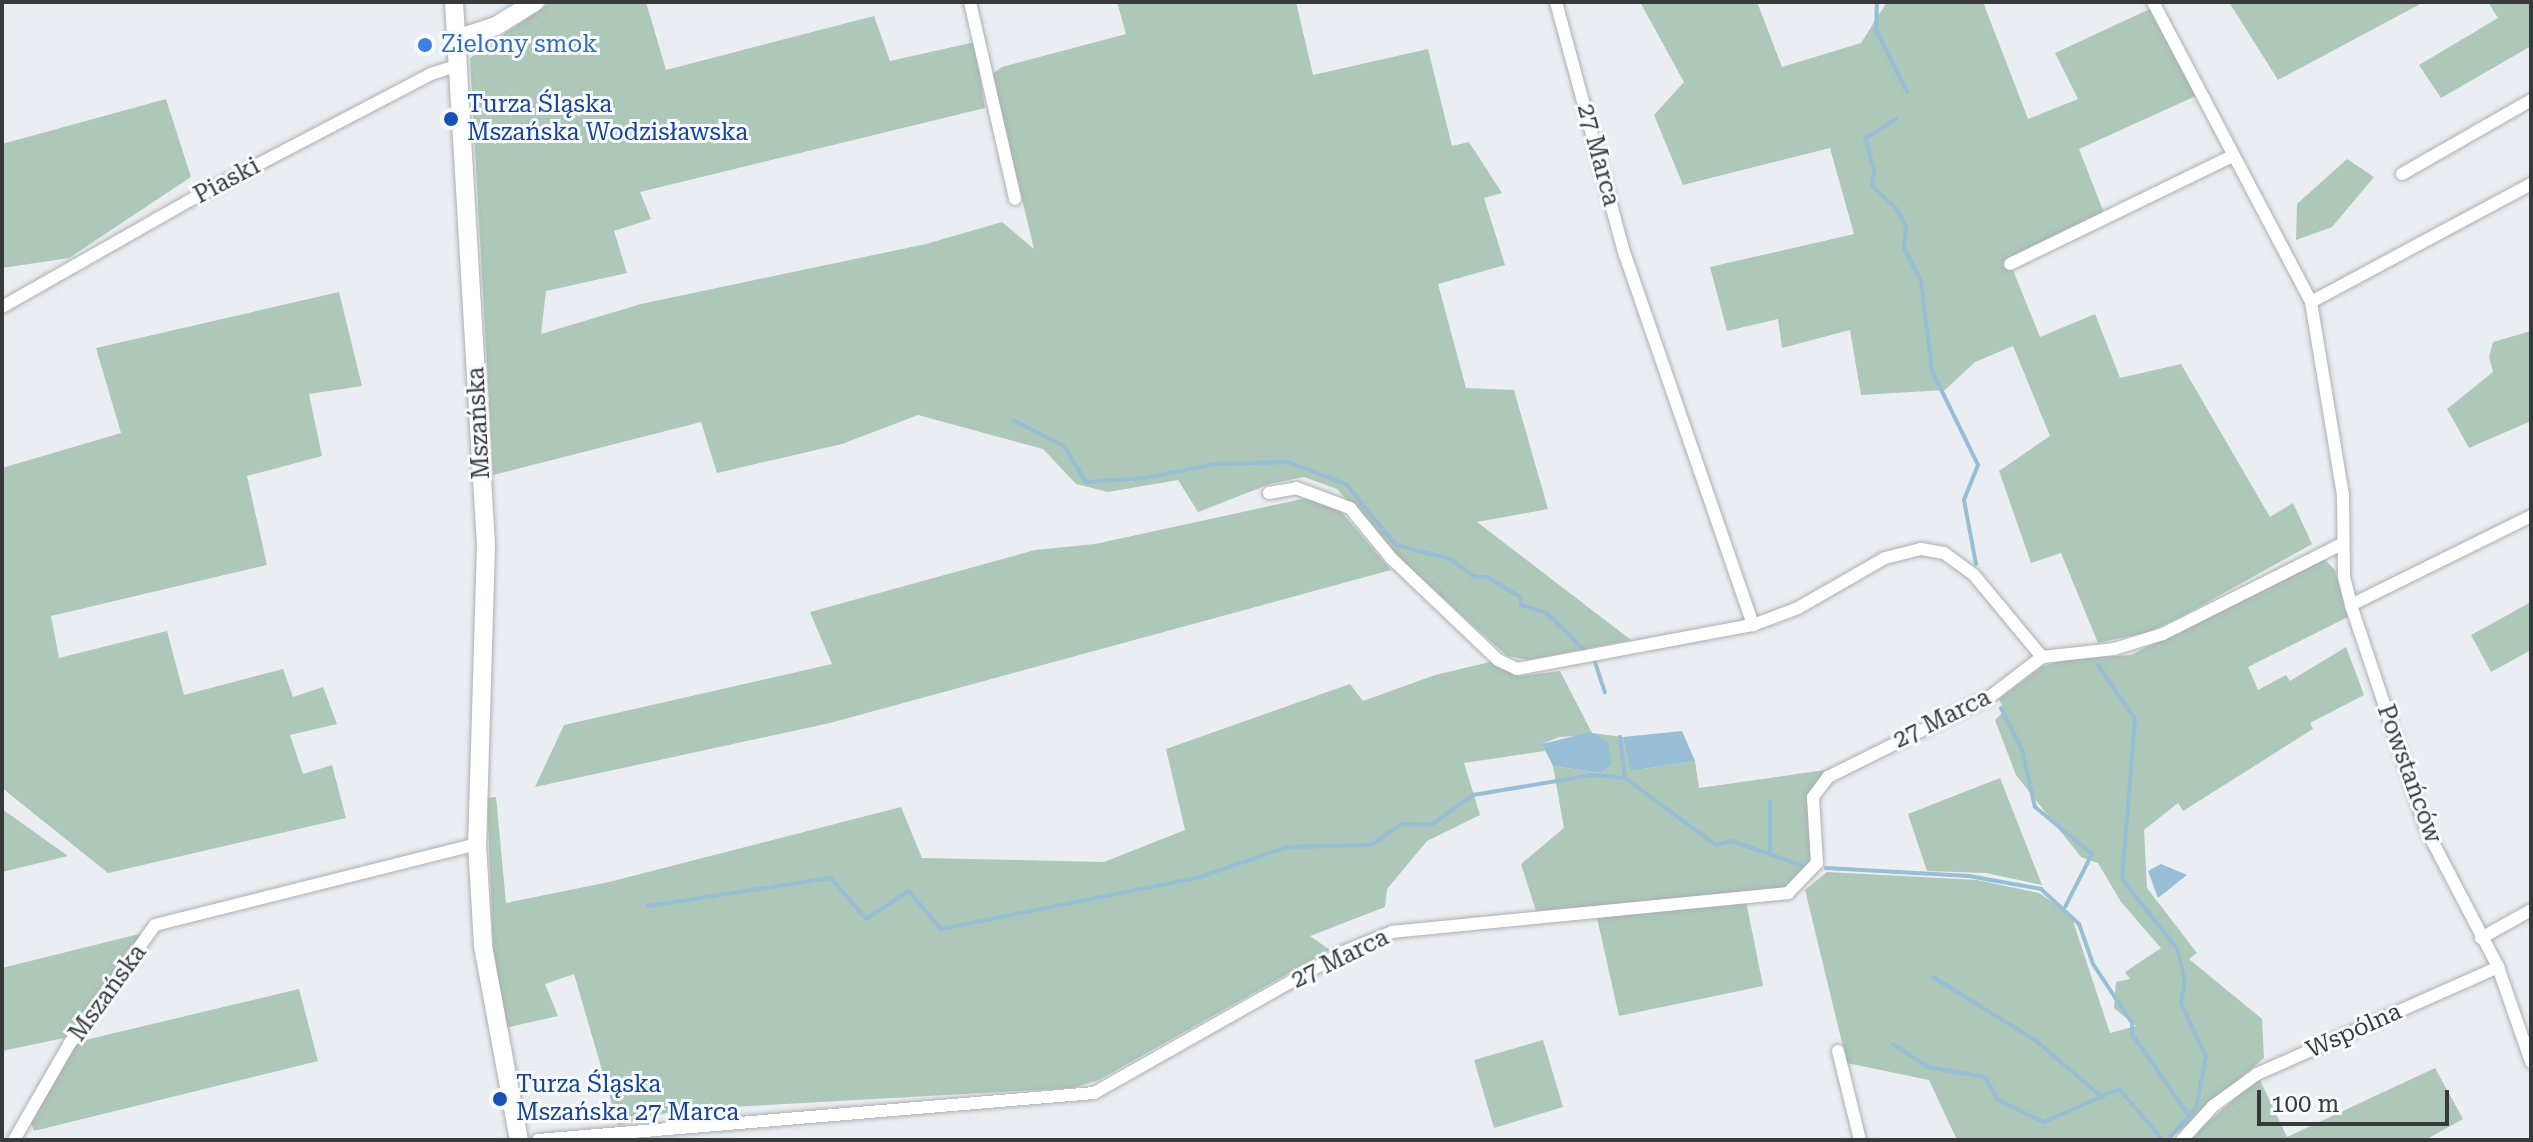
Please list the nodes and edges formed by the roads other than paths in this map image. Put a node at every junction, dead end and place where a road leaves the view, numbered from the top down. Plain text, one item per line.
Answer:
1 (454, 2) edge
2 (535, 2) edge
3 (970, 2) edge
4 (1556, 2) edge
5 (2153, 2) edge
6 (456, 39) junction
7 (458, 65) junction
8 (2531, 100) edge
9 (2232, 156) junction
10 (2402, 174) dead end
11 (2531, 184) edge
12 (1015, 199) dead end
13 (2010, 264) dead end
14 (2311, 302) junction
15 (2, 307) edge
16 (1269, 493) dead end
17 (2531, 516) edge
18 (2342, 544) junction
19 (2351, 605) junction
20 (1753, 625) junction
21 (2042, 657) junction
22 (477, 844) junction
23 (2531, 910) edge
24 (2481, 938) junction
25 (2498, 967) junction
26 (1838, 1051) dead end
27 (2531, 1062) edge
28 (14, 1140) edge
29 (519, 1140) edge
30 (538, 1140) edge
31 (1860, 1140) edge
32 (2182, 1140) edge

1 - 6 street, Mszańska
2 - 6 street
3 - 12 street
4 - 20 street, 27 Marca
5 - 9 street, Powstańców
6 - 7 street, Mszańska
7 - 15 street, Piaski
7 - 22 street, Mszańska
8 - 10 street
9 - 13 street
9 - 14 street, Powstańców
11 - 14 street
14 - 18 street, Powstańców
16 - 20 street
17 - 19 street
18 - 19 street, Powstańców
18 - 21 street
19 - 24 street, Powstańców
20 - 21 street
21 - 30 street, 27 Marca
22 - 28 street, Mszańska
22 - 29 street, Mszańska
23 - 24 street
24 - 25 street, Powstańców
25 - 27 street, Powstańców
25 - 32 street, Wspólna
26 - 31 street

